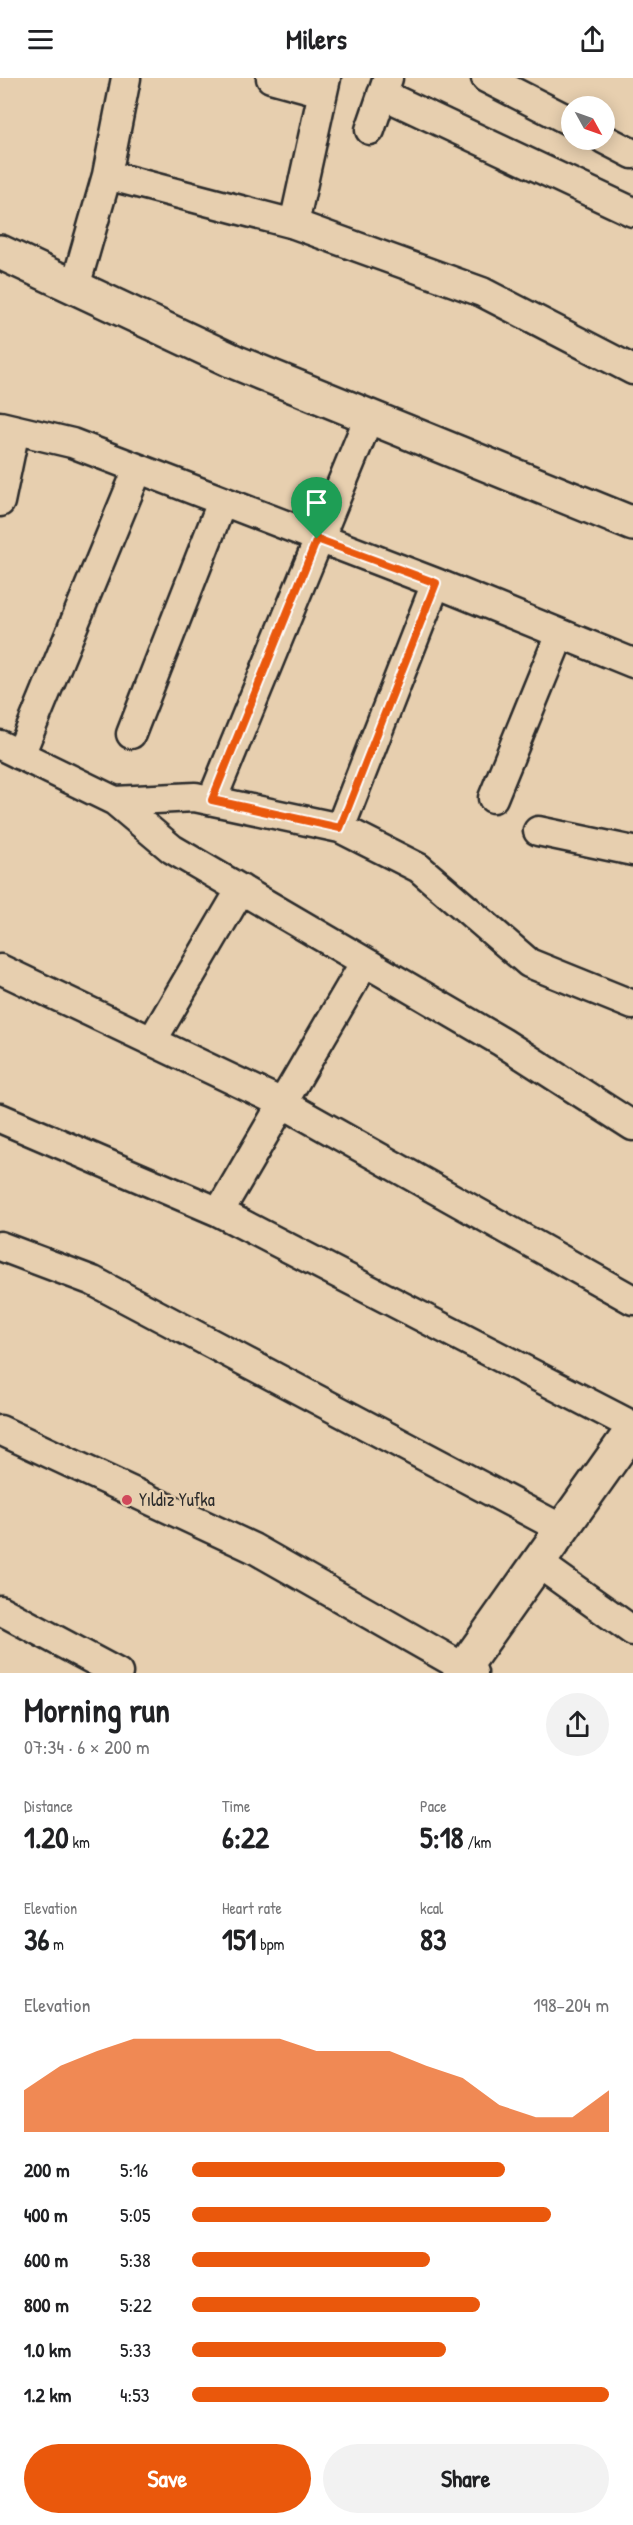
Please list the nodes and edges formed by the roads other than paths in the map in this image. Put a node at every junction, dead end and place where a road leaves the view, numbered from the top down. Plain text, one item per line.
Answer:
1 (126, 78) edge
2 (271, 78) edge
3 (486, 78) edge
4 (324, 85) edge
5 (385, 86) edge
6 (561, 116) edge
7 (370, 130) dead end
8 (615, 145) edge
9 (633, 154) edge
10 (107, 175) junction
11 (633, 212) edge
12 (294, 224) junction
13 (0, 252) edge
14 (75, 287) junction
15 (633, 370) edge
16 (369, 417) junction
17 (8, 428) edge
18 (138, 469) junction
19 (0, 502) edge
20 (222, 502) junction
21 (633, 524) edge
22 (317, 539) junction
23 (436, 583) junction
24 (560, 634) junction
25 (633, 663) edge
26 (131, 734) dead end
27 (6, 752) edge
28 (494, 798) dead end
29 (212, 800) junction
30 (115, 801) junction
31 (340, 828) junction
32 (538, 831) dead end
33 (633, 850) edge
34 (241, 889) junction
35 (365, 962) junction
36 (0, 969) edge
37 (633, 1005) edge
38 (152, 1041) junction
39 (282, 1103) junction
40 (0, 1118) edge
41 (633, 1126) edge
42 (219, 1212) junction
43 (0, 1246) edge
44 (633, 1300) edge
45 (633, 1428) edge
46 (0, 1430) edge
47 (562, 1529) junction
48 (538, 1563) junction
49 (0, 1610) edge
50 (633, 1631) edge
51 (466, 1671) edge
52 (118, 1673) edge

1 - 10 street
2 - 4 street
3 - 6 street
4 - 12 street
5 - 7 street
5 - 11 street
8 - 9 street
10 - 12 street
10 - 14 street
12 - 15 street
13 - 14 main road
14 - 16 main road
16 - 21 main road
16 - 22 street
17 - 18 street
17 - 19 street
18 - 20 street
18 - 27 street
20 - 22 street
20 - 26 street
22 - 23 street
22 - 29 street
23 - 24 street
23 - 31 street
24 - 25 street
24 - 28 street
27 - 30 street
29 - 30 street
29 - 31 street
30 - 34 street
31 - 37 street
32 - 33 street
34 - 35 street
34 - 38 street
35 - 39 street
35 - 41 street
36 - 38 street
38 - 39 street
39 - 42 street
39 - 44 street
40 - 42 street
42 - 45 street
43 - 47 street
45 - 47 main road
46 - 51 street
47 - 48 main road
48 - 50 street
48 - 51 main road
49 - 52 street

